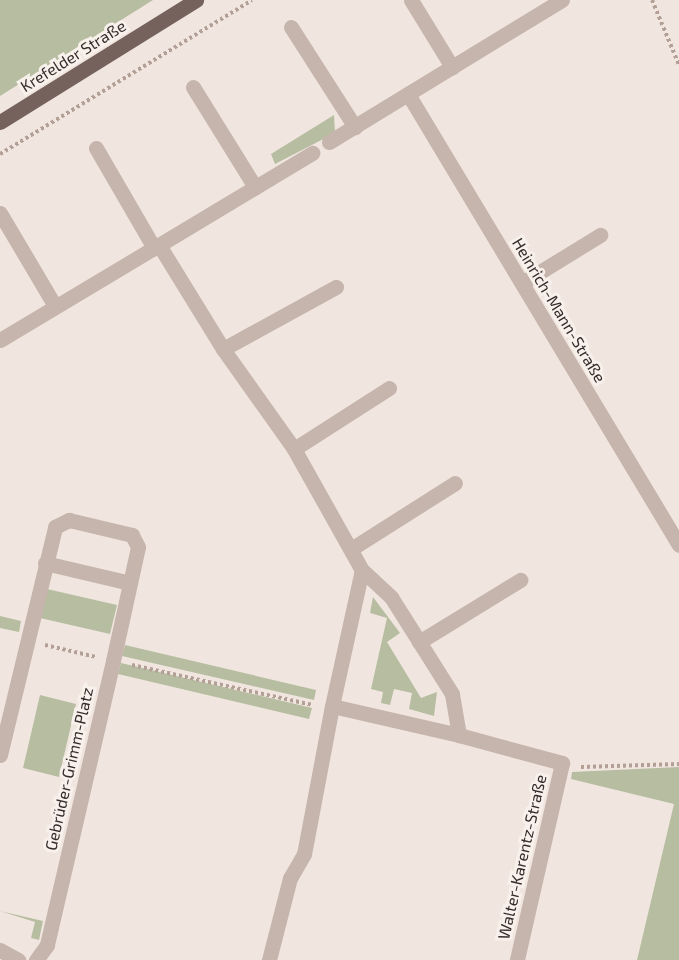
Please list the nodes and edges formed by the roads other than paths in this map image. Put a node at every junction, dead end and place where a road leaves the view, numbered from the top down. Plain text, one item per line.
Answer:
1 (196, 0) edge
2 (411, 0) edge
3 (553, 2) edge
4 (291, 27) dead end
5 (452, 67) junction
6 (193, 87) dead end
7 (408, 94) junction
8 (0, 122) edge
9 (354, 126) junction
10 (329, 142) dead end
11 (96, 148) dead end
12 (312, 153) dead end
13 (255, 188) junction
14 (0, 213) edge
15 (600, 235) dead end
16 (157, 247) junction
17 (522, 283) junction
18 (336, 287) dead end
19 (55, 306) junction
20 (0, 340) edge
21 (223, 349) junction
22 (389, 388) dead end
23 (294, 449) junction
24 (455, 483) dead end
25 (679, 545) edge
26 (351, 549) junction
27 (45, 563) junction
28 (362, 570) junction
29 (520, 580) dead end
30 (130, 583) junction
31 (419, 642) junction
32 (332, 706) junction
33 (459, 735) junction
34 (0, 755) edge
35 (0, 950) edge
36 (18, 960) edge
37 (36, 960) edge
38 (269, 960) edge
39 (517, 960) edge

1 - 8 main road, Krefelder Straße
2 - 5 street
3 - 5 street
4 - 9 street
5 - 7 street
6 - 13 street
7 - 9 street
7 - 17 street, Heinrich-Mann-Straße
9 - 10 street
11 - 16 street
12 - 13 street
13 - 16 street
14 - 19 street
15 - 17 street
16 - 19 street
16 - 21 street
17 - 25 street, Heinrich-Mann-Straße
18 - 21 street
19 - 20 street
21 - 23 street
22 - 23 street
23 - 26 street
24 - 26 street
26 - 28 street
27 - 30 street
27 - 30 street, Gebrüder-Grimm-Platz
27 - 34 street, Gebrüder-Grimm-Platz
28 - 31 street
28 - 32 street
29 - 31 street
30 - 37 street, Gebrüder-Grimm-Platz
31 - 33 street
32 - 33 street, Walter-Karentz-Straße
32 - 38 street
33 - 39 street, Walter-Karentz-Straße
35 - 36 street

